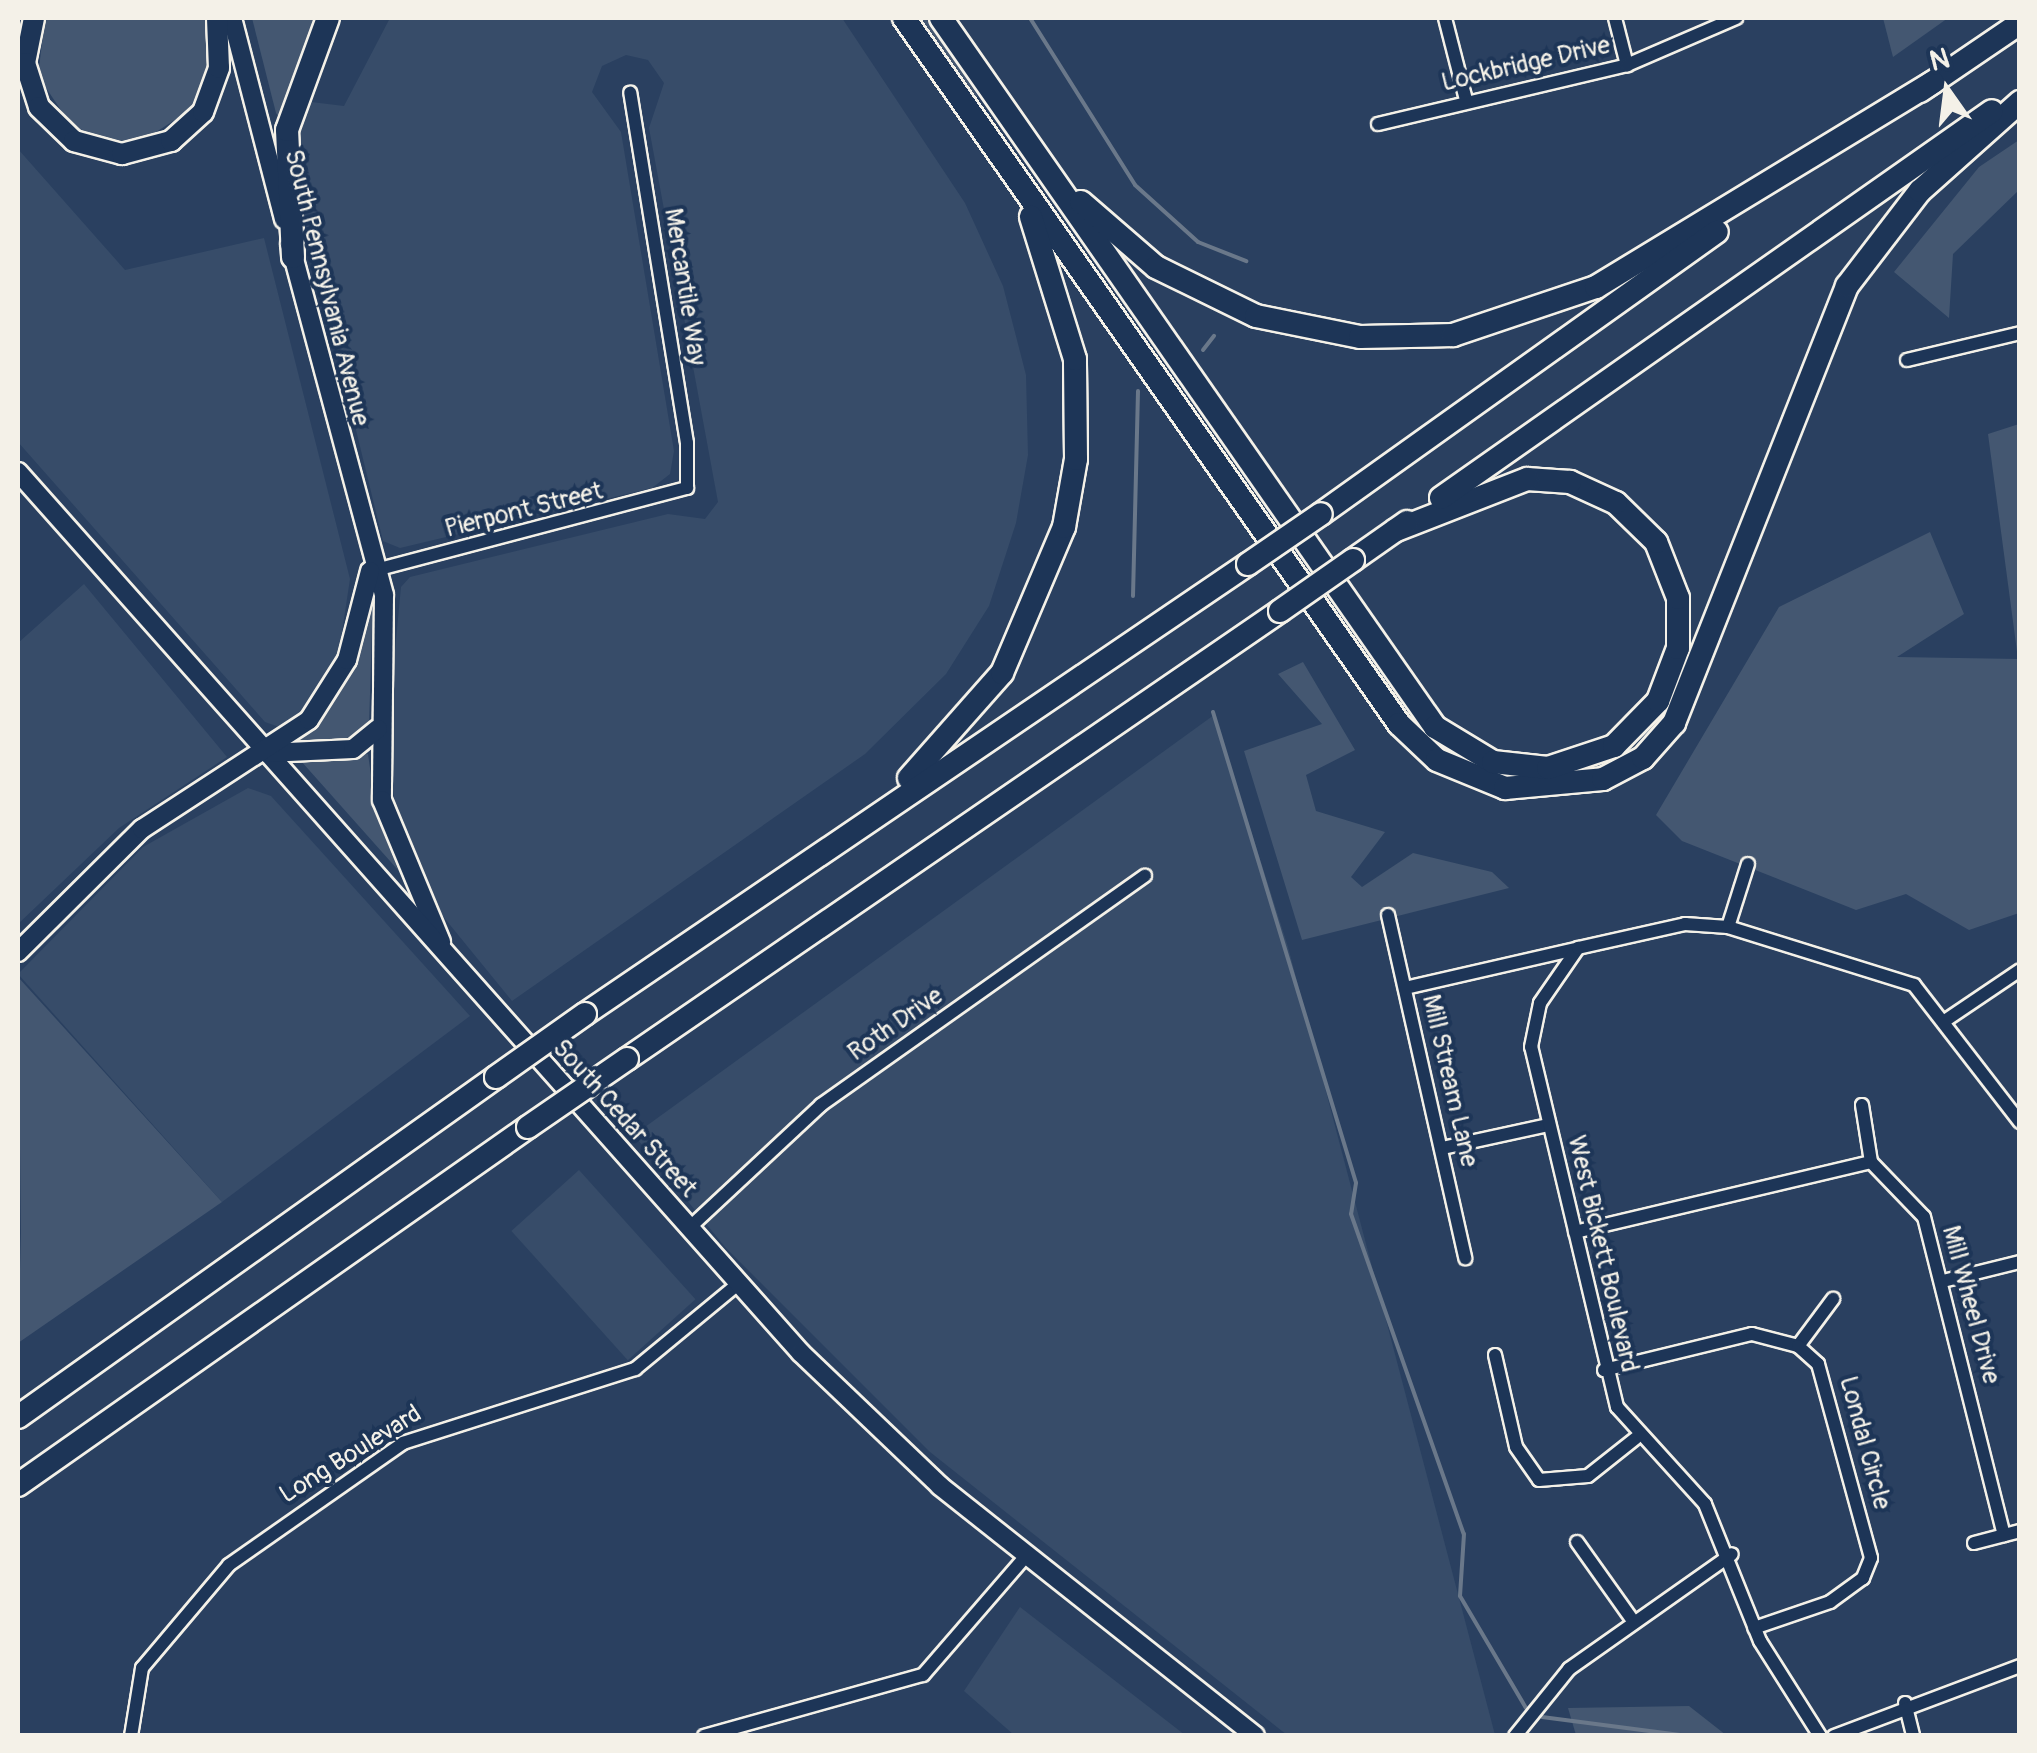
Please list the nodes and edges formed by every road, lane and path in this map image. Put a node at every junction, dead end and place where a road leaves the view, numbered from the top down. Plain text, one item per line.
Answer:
1 (34, 18) edge
2 (218, 18) edge
3 (232, 18) edge
4 (328, 18) edge
5 (904, 18) edge
6 (941, 18) edge
7 (1445, 18) edge
8 (1616, 18) edge
9 (1736, 18) edge
10 (2020, 22) edge
11 (1627, 65) junction
12 (1934, 82) junction
13 (2020, 92) edge
14 (630, 93) dead end
15 (1466, 100) junction
16 (2020, 102) edge
17 (972, 114) junction
18 (1011, 119) junction
19 (1378, 124) dead end
20 (294, 257) junction
21 (2020, 333) edge
22 (1907, 360) dead end
23 (18, 472) edge
24 (686, 488) joint
25 (1396, 530) junction
26 (370, 571) junction
27 (378, 728) junction
28 (266, 754) junction
29 (876, 811) junction
30 (1748, 864) dead end
31 (1144, 876) dead end
32 (1388, 915) dead end
33 (1728, 927) junction
34 (19, 947) edge
35 (1578, 948) junction
36 (449, 961) junction
37 (2020, 970) edge
38 (1404, 988) junction
39 (1946, 1020) junction
40 (1862, 1105) dead end
41 (2020, 1122) edge
42 (1548, 1126) junction
43 (1442, 1148) junction
44 (1871, 1162) junction
45 (688, 1229) junction
46 (1575, 1232) junction
47 (1465, 1258) dead end
48 (2020, 1262) edge
49 (1942, 1281) junction
50 (736, 1285) junction
51 (1833, 1298) dead end
52 (1798, 1346) junction
53 (1494, 1355) dead end
54 (1604, 1370) junction
55 (18, 1417) edge
56 (1636, 1438) junction
57 (18, 1485) edge
58 (2020, 1531) edge
59 (2004, 1535) junction
60 (1578, 1542) dead end
61 (1974, 1543) dead end
62 (1732, 1554) junction
63 (1026, 1556) junction
64 (1631, 1618) junction
65 (1754, 1628) junction
66 (2020, 1666) edge
67 (1905, 1703) junction
68 (131, 1736) edge
69 (704, 1736) edge
70 (1255, 1736) edge
71 (1515, 1736) edge
72 (1820, 1736) edge
73 (1834, 1736) edge
74 (1913, 1736) edge

1 - 2 main road
3 - 20 main road, South Pennsylvania Avenue
4 - 20 highway
5 - 17 highway
6 - 18 highway
7 - 15 street
8 - 11 street
9 - 11 street, Lockbridge Drive
10 - 12 highway
11 - 15 street, Lockbridge Drive
12 - 18 highway
12 - 29 highway, bridge
13 - 25 highway
14 - 24 street, Mercantile Way
15 - 19 street, Lockbridge Drive
16 - 17 highway
17 - 29 highway
18 - 25 highway
20 - 26 main road, South Pennsylvania Avenue
21 - 22 street
23 - 28 main road, South Cedar Street
24 - 26 street, Pierpont Street
25 - 57 highway, bridge
26 - 27 main road, South Pennsylvania Avenue
26 - 28 main road, South Pennsylvania Avenue
27 - 28 main road
27 - 36 main road, South Pennsylvania Avenue
28 - 34 main road, South Pennsylvania Avenue
28 - 36 main road, South Cedar Street
29 - 55 highway, bridge
30 - 33 street
31 - 45 street, Roth Drive
32 - 38 street, Mill Stream Lane
33 - 35 street
33 - 39 street
35 - 38 street
35 - 42 street, West Bickett Boulevard
36 - 45 main road, South Cedar Street
37 - 39 street
38 - 43 street, Mill Stream Lane
39 - 41 street
40 - 44 street
42 - 43 street
42 - 46 street, West Bickett Boulevard
43 - 47 street, Mill Stream Lane
44 - 46 street
44 - 49 street, Mill Wheel Drive
45 - 50 main road, South Cedar Street
46 - 54 street, West Bickett Boulevard
48 - 49 street
49 - 59 street, Mill Wheel Drive
50 - 63 main road, South Cedar Street
50 - 68 street, Long Boulevard
51 - 52 street
52 - 54 street
52 - 65 street, Londal Circle
53 - 56 street
54 - 56 street, West Bickett Boulevard
56 - 62 street, West Bickett Boulevard
58 - 59 street
59 - 61 street
60 - 64 street
62 - 64 street
62 - 65 street, West Bickett Boulevard
63 - 69 street
63 - 70 main road, South Cedar Street
64 - 71 street
65 - 72 street, West Bickett Boulevard
66 - 67 street
67 - 73 street
67 - 74 street

